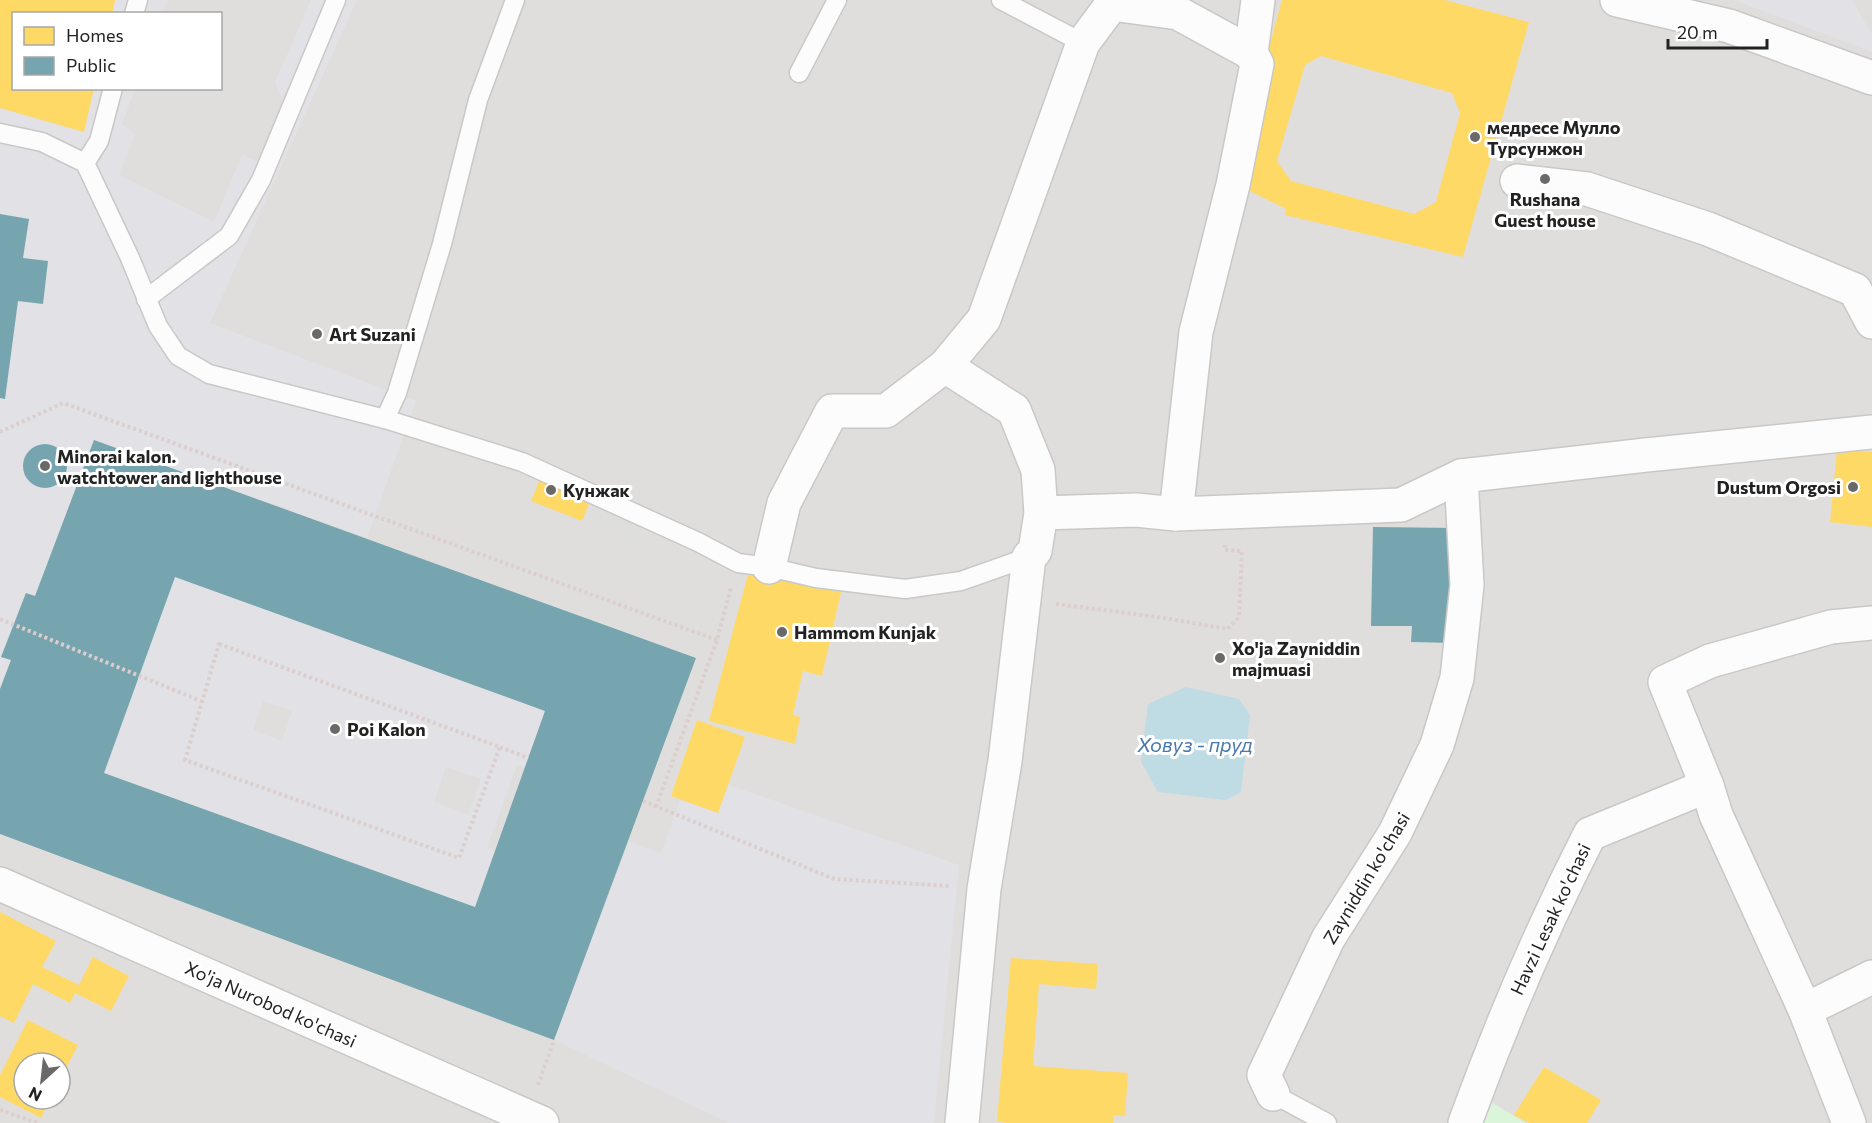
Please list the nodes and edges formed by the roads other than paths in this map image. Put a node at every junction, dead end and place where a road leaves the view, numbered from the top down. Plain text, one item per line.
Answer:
1 (336, 0) edge
2 (515, 0) edge
3 (837, 0) edge
4 (1001, 0) edge
5 (1258, 0) edge
6 (1617, 0) edge
7 (1083, 43) junction
8 (1251, 53) junction
9 (799, 73) dead end
10 (1872, 78) edge
11 (112, 90) edge
12 (0, 133) edge
13 (85, 164) junction
14 (1517, 181) dead end
15 (146, 298) junction
16 (1872, 322) edge
17 (945, 366) junction
18 (385, 419) junction
19 (1872, 432) edge
20 (1461, 476) junction
21 (1041, 513) junction
22 (1176, 514) junction
23 (1029, 557) junction
24 (753, 565) junction
25 (1872, 623) edge
26 (1707, 786) junction
27 (0, 884) edge
28 (1872, 977) edge
29 (1805, 1010) junction
30 (1272, 1094) joint
31 (534, 1120) edge
32 (962, 1123) edge
33 (1327, 1123) edge
34 (1465, 1123) edge
35 (1849, 1123) edge

1 - 15 lane
2 - 18 lane
3 - 9 lane
4 - 7 lane
5 - 8 street
6 - 10 street
7 - 8 street
7 - 17 street
8 - 22 street
11 - 13 lane
12 - 13 lane
13 - 15 lane
14 - 16 street
15 - 18 lane
17 - 21 street
17 - 24 street
18 - 24 lane
19 - 20 street
20 - 22 street
20 - 30 street, Zayniddin ko'chasi
21 - 22 street
21 - 23 street
23 - 24 lane
23 - 32 street
25 - 26 street
26 - 29 street
26 - 34 street, Havzi Lesak ko'chasi
27 - 31 street, Xo'ja Nurobod ko'chasi
28 - 29 street
29 - 35 street
30 - 33 lane

